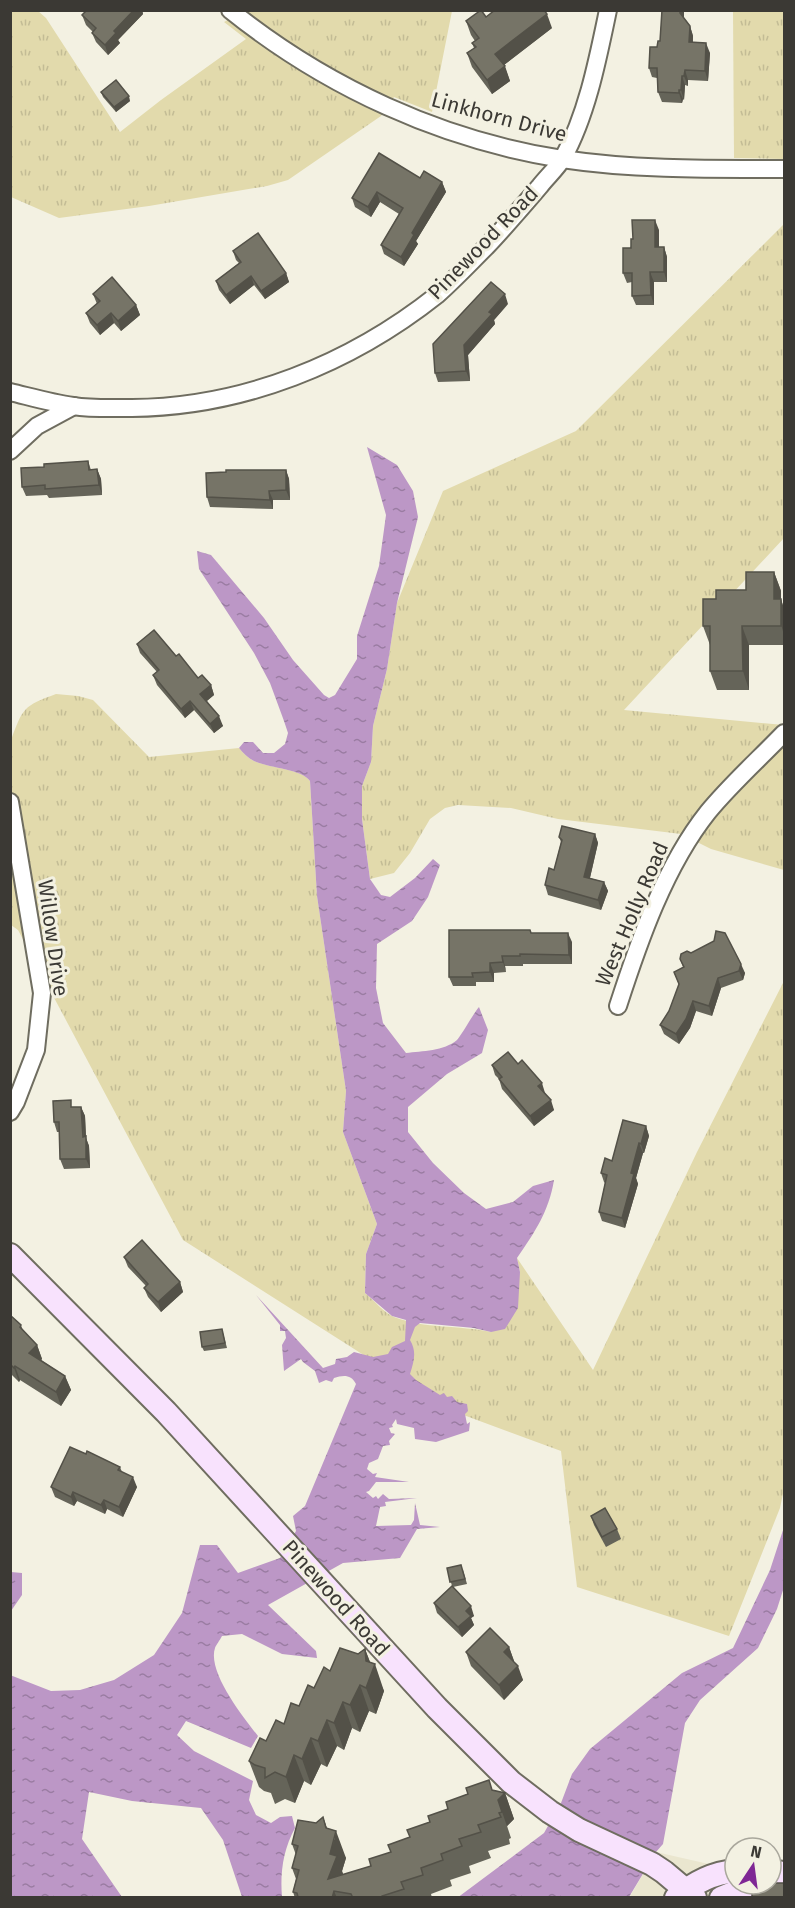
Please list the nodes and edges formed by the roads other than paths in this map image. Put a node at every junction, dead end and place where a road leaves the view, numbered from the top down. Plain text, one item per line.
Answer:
1 (230, 10) edge
2 (608, 10) edge
3 (562, 159) junction
4 (784, 169) edge
5 (10, 392) edge
6 (74, 406) junction
7 (10, 451) edge
8 (784, 733) edge
9 (10, 802) edge
10 (618, 1006) dead end
11 (10, 1112) edge
12 (10, 1255) edge
13 (723, 1874) edge
14 (685, 1895) edge

1 - 3 street, Linkhorn Drive
2 - 3 street, Pinewood Road
3 - 4 street, Linkhorn Drive
3 - 6 street, Pinewood Road
5 - 6 street, Pinewood Road
6 - 7 street
8 - 10 street, West Holly Road
9 - 11 street, Willow Drive
12 - 14 street, Pinewood Road
13 - 14 street

